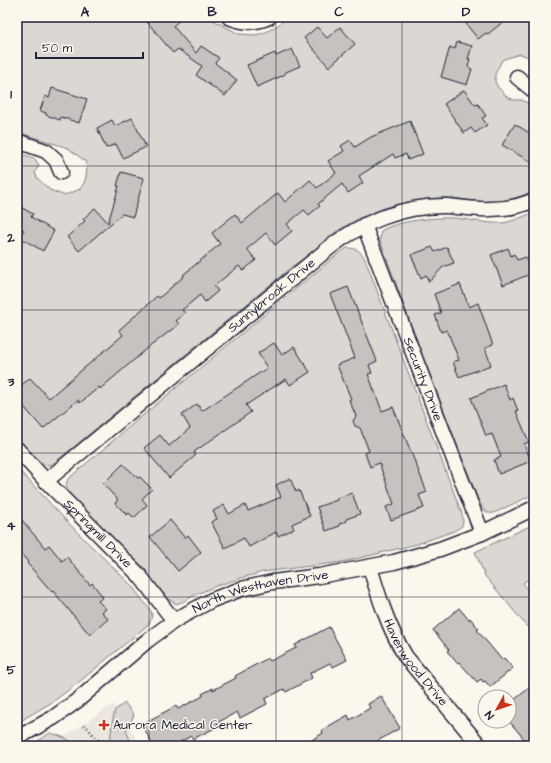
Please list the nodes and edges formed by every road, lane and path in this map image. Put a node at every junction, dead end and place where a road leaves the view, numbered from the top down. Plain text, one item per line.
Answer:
1 (229, 17) edge
2 (269, 17) edge
3 (517, 77) dead end
4 (534, 91) edge
5 (17, 142) edge
6 (61, 172) dead end
7 (534, 200) edge
8 (364, 225) junction
9 (17, 449) edge
10 (46, 481) junction
11 (534, 508) edge
12 (482, 533) junction
13 (370, 567) junction
14 (174, 621) junction
15 (84, 725) dead end
16 (17, 738) edge
17 (105, 746) edge
18 (480, 746) edge

1 - 2 street
3 - 4 street
5 - 6 street
7 - 8 street, Sunnybrook Drive
8 - 10 street, Sunnybrook Drive
8 - 12 street, Security Drive
9 - 10 street, Springmill Drive
10 - 14 street, Springmill Drive
11 - 12 street, North Westhaven Drive
12 - 13 street, North Westhaven Drive
13 - 14 street, North Westhaven Drive
13 - 18 street, Havenwood Drive
14 - 16 street, North Westhaven Drive
15 - 17 path

